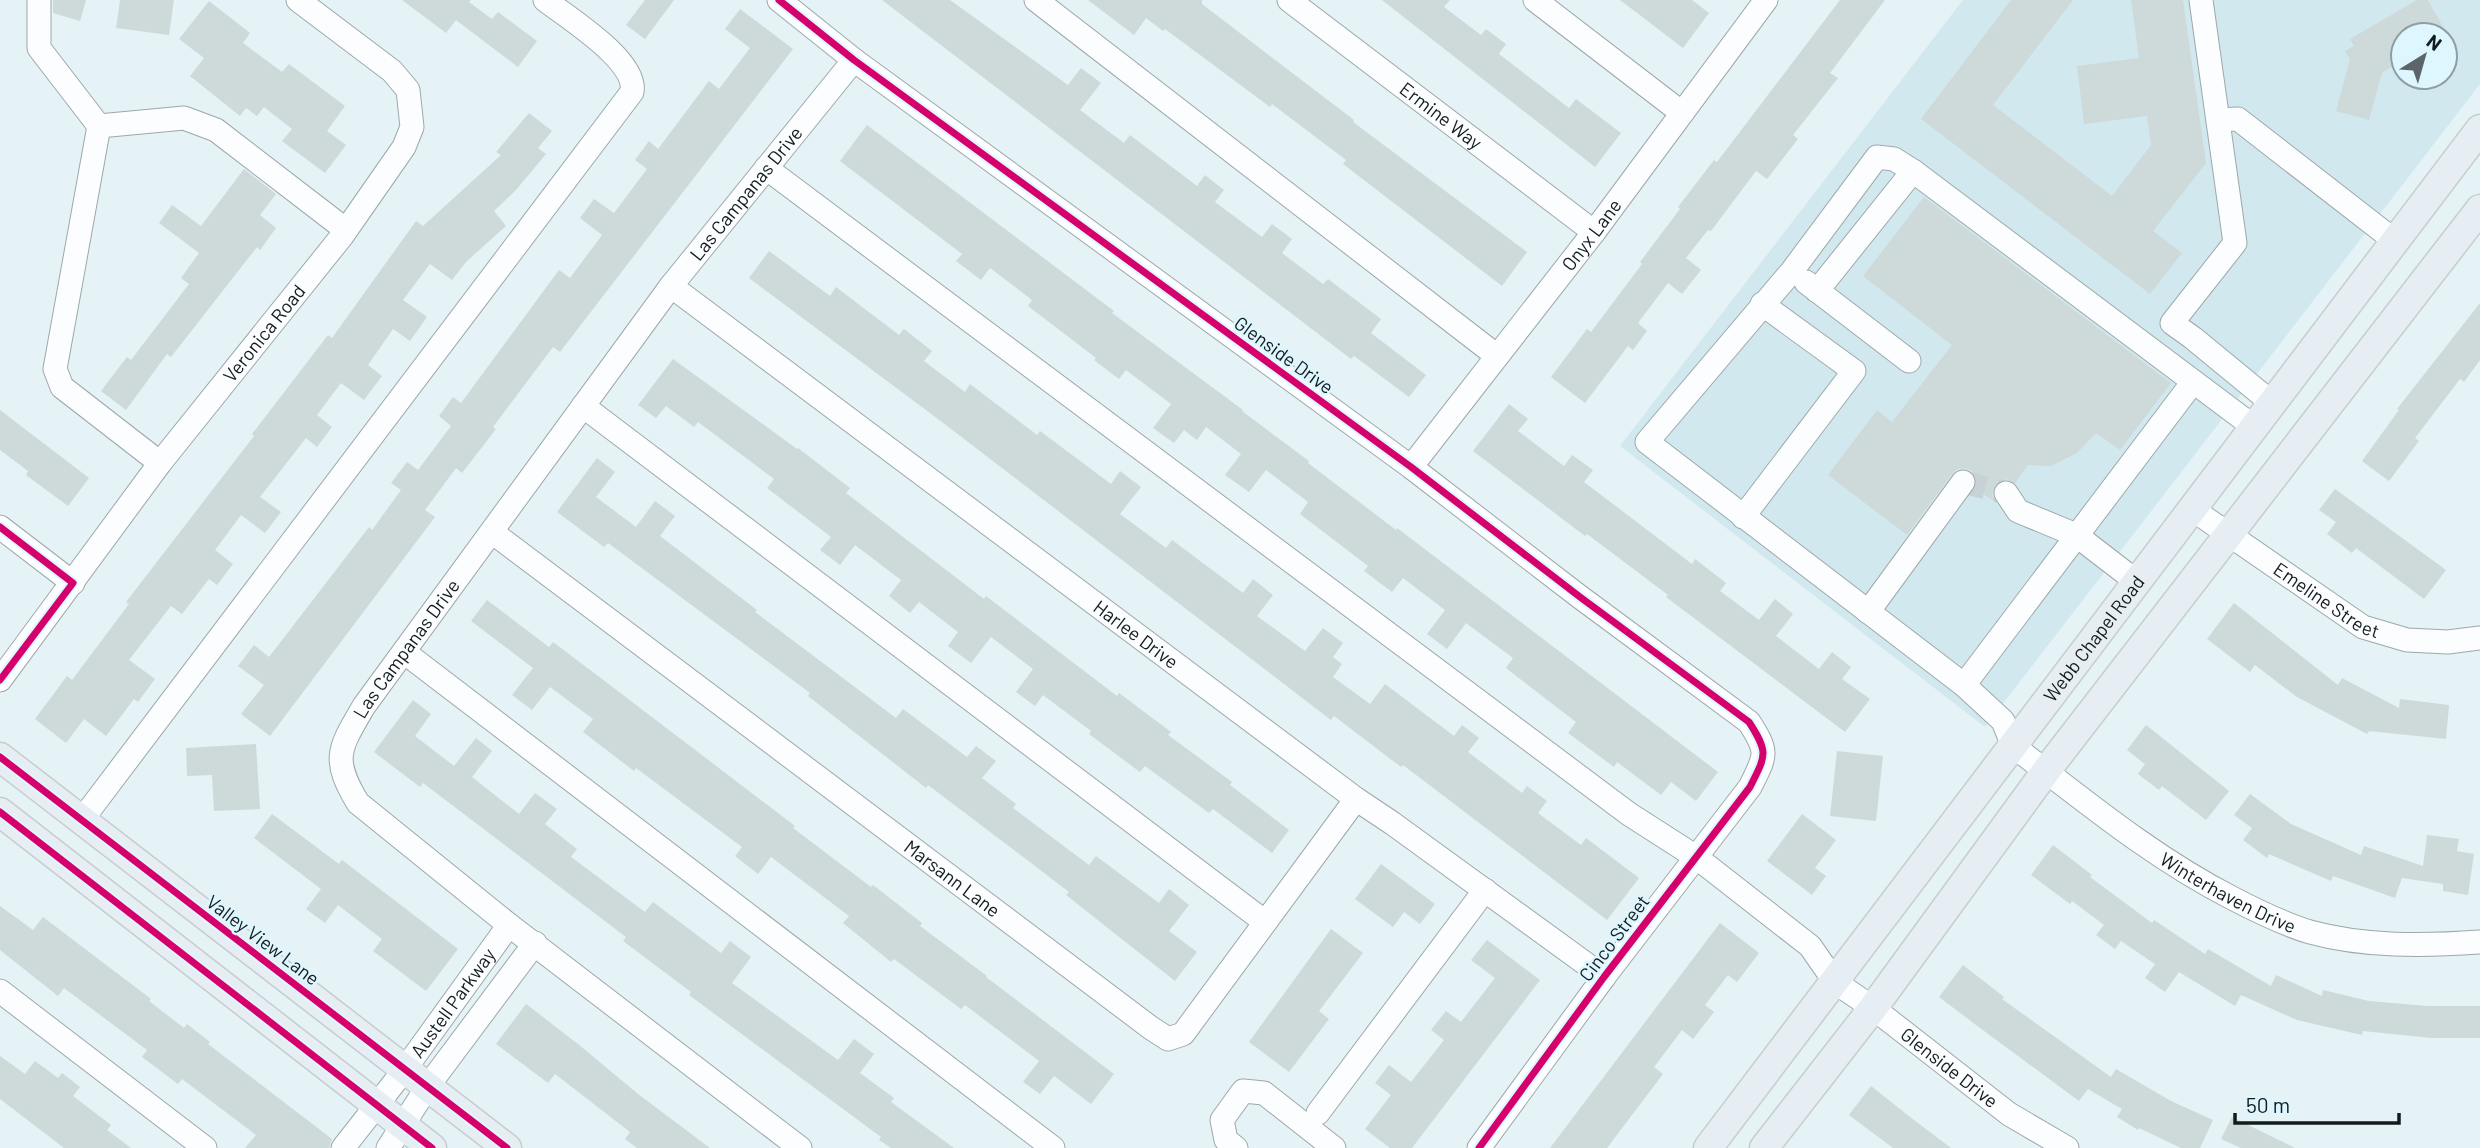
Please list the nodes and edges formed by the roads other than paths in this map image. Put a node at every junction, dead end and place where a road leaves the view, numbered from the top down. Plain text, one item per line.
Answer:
1 (39, 0) edge
2 (298, 0) edge
3 (545, 0) edge
4 (779, 0) edge
5 (1036, 0) edge
6 (1289, 0) edge
7 (1535, 0) edge
8 (1766, 0) edge
9 (2201, 0) edge
10 (854, 60) junction
11 (1682, 114) junction
12 (2218, 120) junction
13 (99, 126) junction
14 (2480, 129) edge
15 (766, 168) junction
16 (1913, 171) junction
17 (2480, 209) edge
18 (346, 230) junction
19 (1594, 232) junction
20 (2395, 241) junction
21 (1792, 271) junction
22 (671, 286) junction
23 (1817, 291) junction
24 (1762, 304) junction
25 (1497, 356) junction
26 (1909, 360) dead end
27 (2193, 382) junction
28 (2272, 403) junction
29 (583, 406) junction
30 (2253, 427) junction
31 (2309, 431) junction
32 (160, 463) junction
33 (1411, 467) junction
34 (1963, 482) dead end
35 (2012, 502) tunnel mouth
36 (2192, 509) junction
37 (1743, 517) junction
38 (0, 527) edge
39 (492, 532) junction
40 (2076, 535) junction
41 (2228, 536) junction
42 (2137, 582) junction
43 (73, 583) junction
44 (1868, 612) junction
45 (2480, 638) edge
46 (404, 652) junction
47 (0, 680) edge
48 (1964, 685) junction
49 (1762, 743) joint
50 (2013, 746) junction
51 (0, 757) edge
52 (2046, 771) junction
53 (1356, 799) junction
54 (0, 812) edge
55 (80, 821) junction
56 (1696, 857) junction
57 (1485, 890) junction
58 (1265, 922) junction
59 (509, 925) junction
60 (2480, 942) edge
61 (535, 943) junction
62 (1604, 977) junction
63 (1835, 982) junction
64 (0, 990) edge
65 (1873, 1008) junction
66 (405, 1069) junction
67 (428, 1086) junction
68 (376, 1105) junction
69 (1318, 1113) dead end
70 (396, 1137) edge
71 (205, 1148) edge
72 (343, 1148) edge
73 (432, 1148) edge
74 (507, 1148) edge
75 (800, 1148) edge
76 (1053, 1148) edge
77 (1236, 1148) edge
78 (1334, 1148) edge
79 (1479, 1148) edge
80 (1708, 1148) edge
81 (1764, 1148) edge
82 (2067, 1148) edge

1 - 13 street
2 - 18 street, Veronica Road
3 - 55 street
4 - 10 street, Glenside Drive
5 - 25 street
6 - 19 street, Ermine Way
7 - 11 street
8 - 11 street, Onyx Lane
9 - 12 street
10 - 15 street, Las Campanas Drive
10 - 33 street, Glenside Drive
11 - 19 street, Onyx Lane
12 - 20 street
12 - 28 street
13 - 18 street
13 - 32 street
14 - 20 main road, Webb Chapel Road
15 - 22 street, Las Campanas Drive
15 - 56 street
16 - 21 street
16 - 23 street
16 - 27 street
17 - 31 main road
18 - 32 street, Veronica Road
19 - 25 street, Onyx Lane
20 - 28 main road, Webb Chapel Road
21 - 23 street
21 - 24 street
22 - 29 street, Las Campanas Drive
22 - 53 street, Harlee Drive
23 - 26 street
24 - 37 street
24 - 37 street
25 - 33 street, Onyx Lane
27 - 30 street
27 - 40 street
28 - 30 main road, Webb Chapel Road
28 - 31 main road
29 - 39 street, Las Campanas Drive
29 - 58 street
30 - 36 main road, Webb Chapel Road
31 - 41 main road
32 - 43 street, Veronica Road
33 - 49 street, Glenside Drive
34 - 44 street
35 - 40 street
36 - 41 street, Emeline Street
36 - 42 main road, Webb Chapel Road
37 - 44 street
38 - 43 street
39 - 46 street, Las Campanas Drive
39 - 58 street, Marsann Lane
40 - 42 street
40 - 48 street
41 - 45 street, Emeline Street
41 - 52 main road
42 - 50 main road, Webb Chapel Road
43 - 47 street, Veronica Road
44 - 48 street
46 - 59 street, Las Campanas Drive
46 - 76 street
48 - 50 street
49 - 56 street, Cinco Street
50 - 52 street, Winterhaven Drive
50 - 63 main road, Webb Chapel Road
51 - 55 main road, Valley View Lane
52 - 60 street, Winterhaven Drive
52 - 65 main road
53 - 57 street, Harlee Drive
53 - 58 street, Marsann Lane
54 - 68 main road
55 - 66 main road, Valley View Lane
56 - 62 street, Cinco Street
56 - 63 street
57 - 62 street, Harlee Drive
57 - 69 street
59 - 61 street, Las Campanas Drive
59 - 66 street, Austell Parkway
61 - 67 street, Austell Parkway
61 - 75 street, Las Campanas Drive
62 - 79 street, Cinco Street
63 - 65 street, Glenside Drive
63 - 80 main road, Webb Chapel Road
64 - 71 street
65 - 81 main road
65 - 82 street, Glenside Drive
66 - 67 main road, Valley View Lane
66 - 68 street, Austell Parkway
67 - 70 street, Austell Parkway
67 - 74 main road, Valley View Lane
68 - 70 main road
68 - 72 street, Austell Parkway
70 - 73 main road
77 - 78 street

